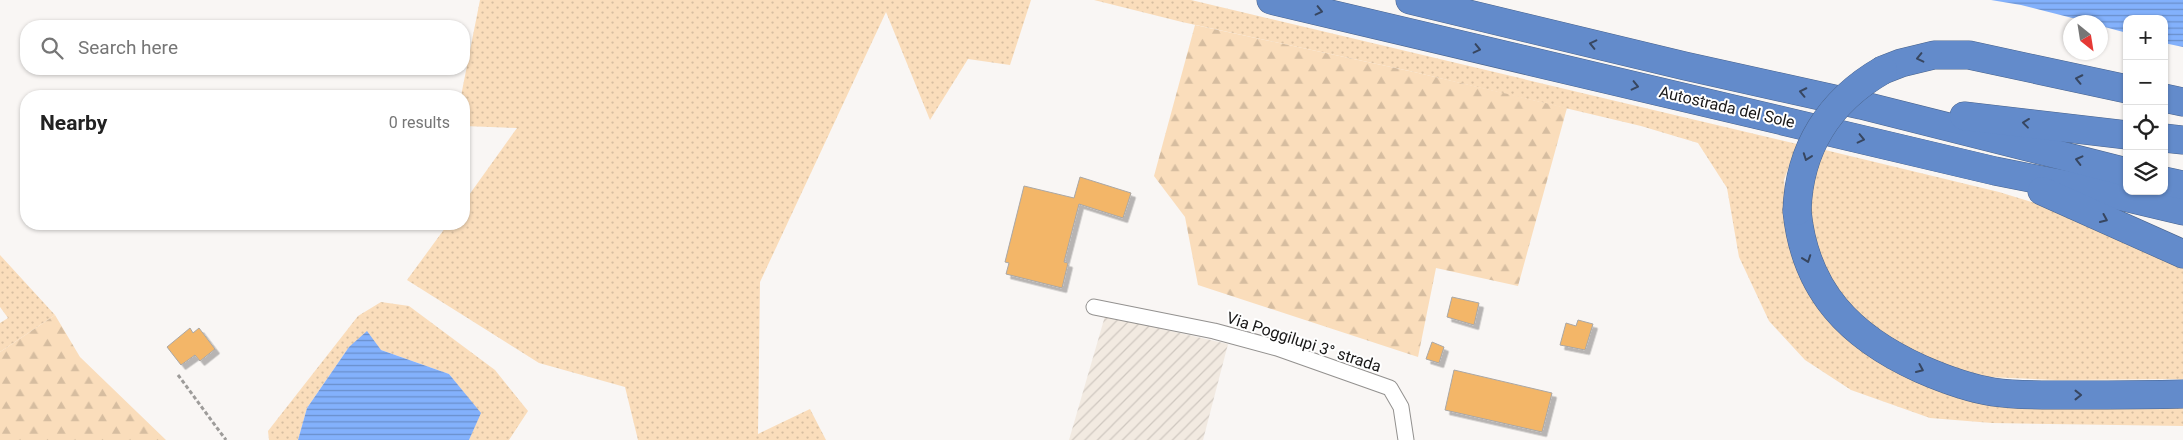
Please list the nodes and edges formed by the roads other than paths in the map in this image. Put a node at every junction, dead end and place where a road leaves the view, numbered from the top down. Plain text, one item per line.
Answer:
1 (1271, 0) edge
2 (1410, 0) edge
3 (2123, 88) edge
4 (2168, 99) edge
5 (2183, 102) edge
6 (1861, 104) junction
7 (2123, 135) edge
8 (2168, 138) edge
9 (2183, 140) edge
10 (1995, 171) junction
11 (2123, 171) edge
12 (2168, 182) edge
13 (2183, 185) edge
14 (2183, 211) edge
15 (2183, 254) edge
16 (1094, 307) dead end
17 (2183, 394) edge
18 (1406, 440) edge

1 -> 10 highway, Autostrada del Sole
6 -> 2 highway, Autostrada del Sole
3 -> 17 highway, bridge
4 - 5 highway
7 -> 6 highway
11 -> 6 highway, Autostrada del Sole
8 - 9 highway
10 - 14 highway, Autostrada del Sole
10 -> 15 highway
12 - 13 highway
16 - 18 street, Via Poggilupi 3° strada

